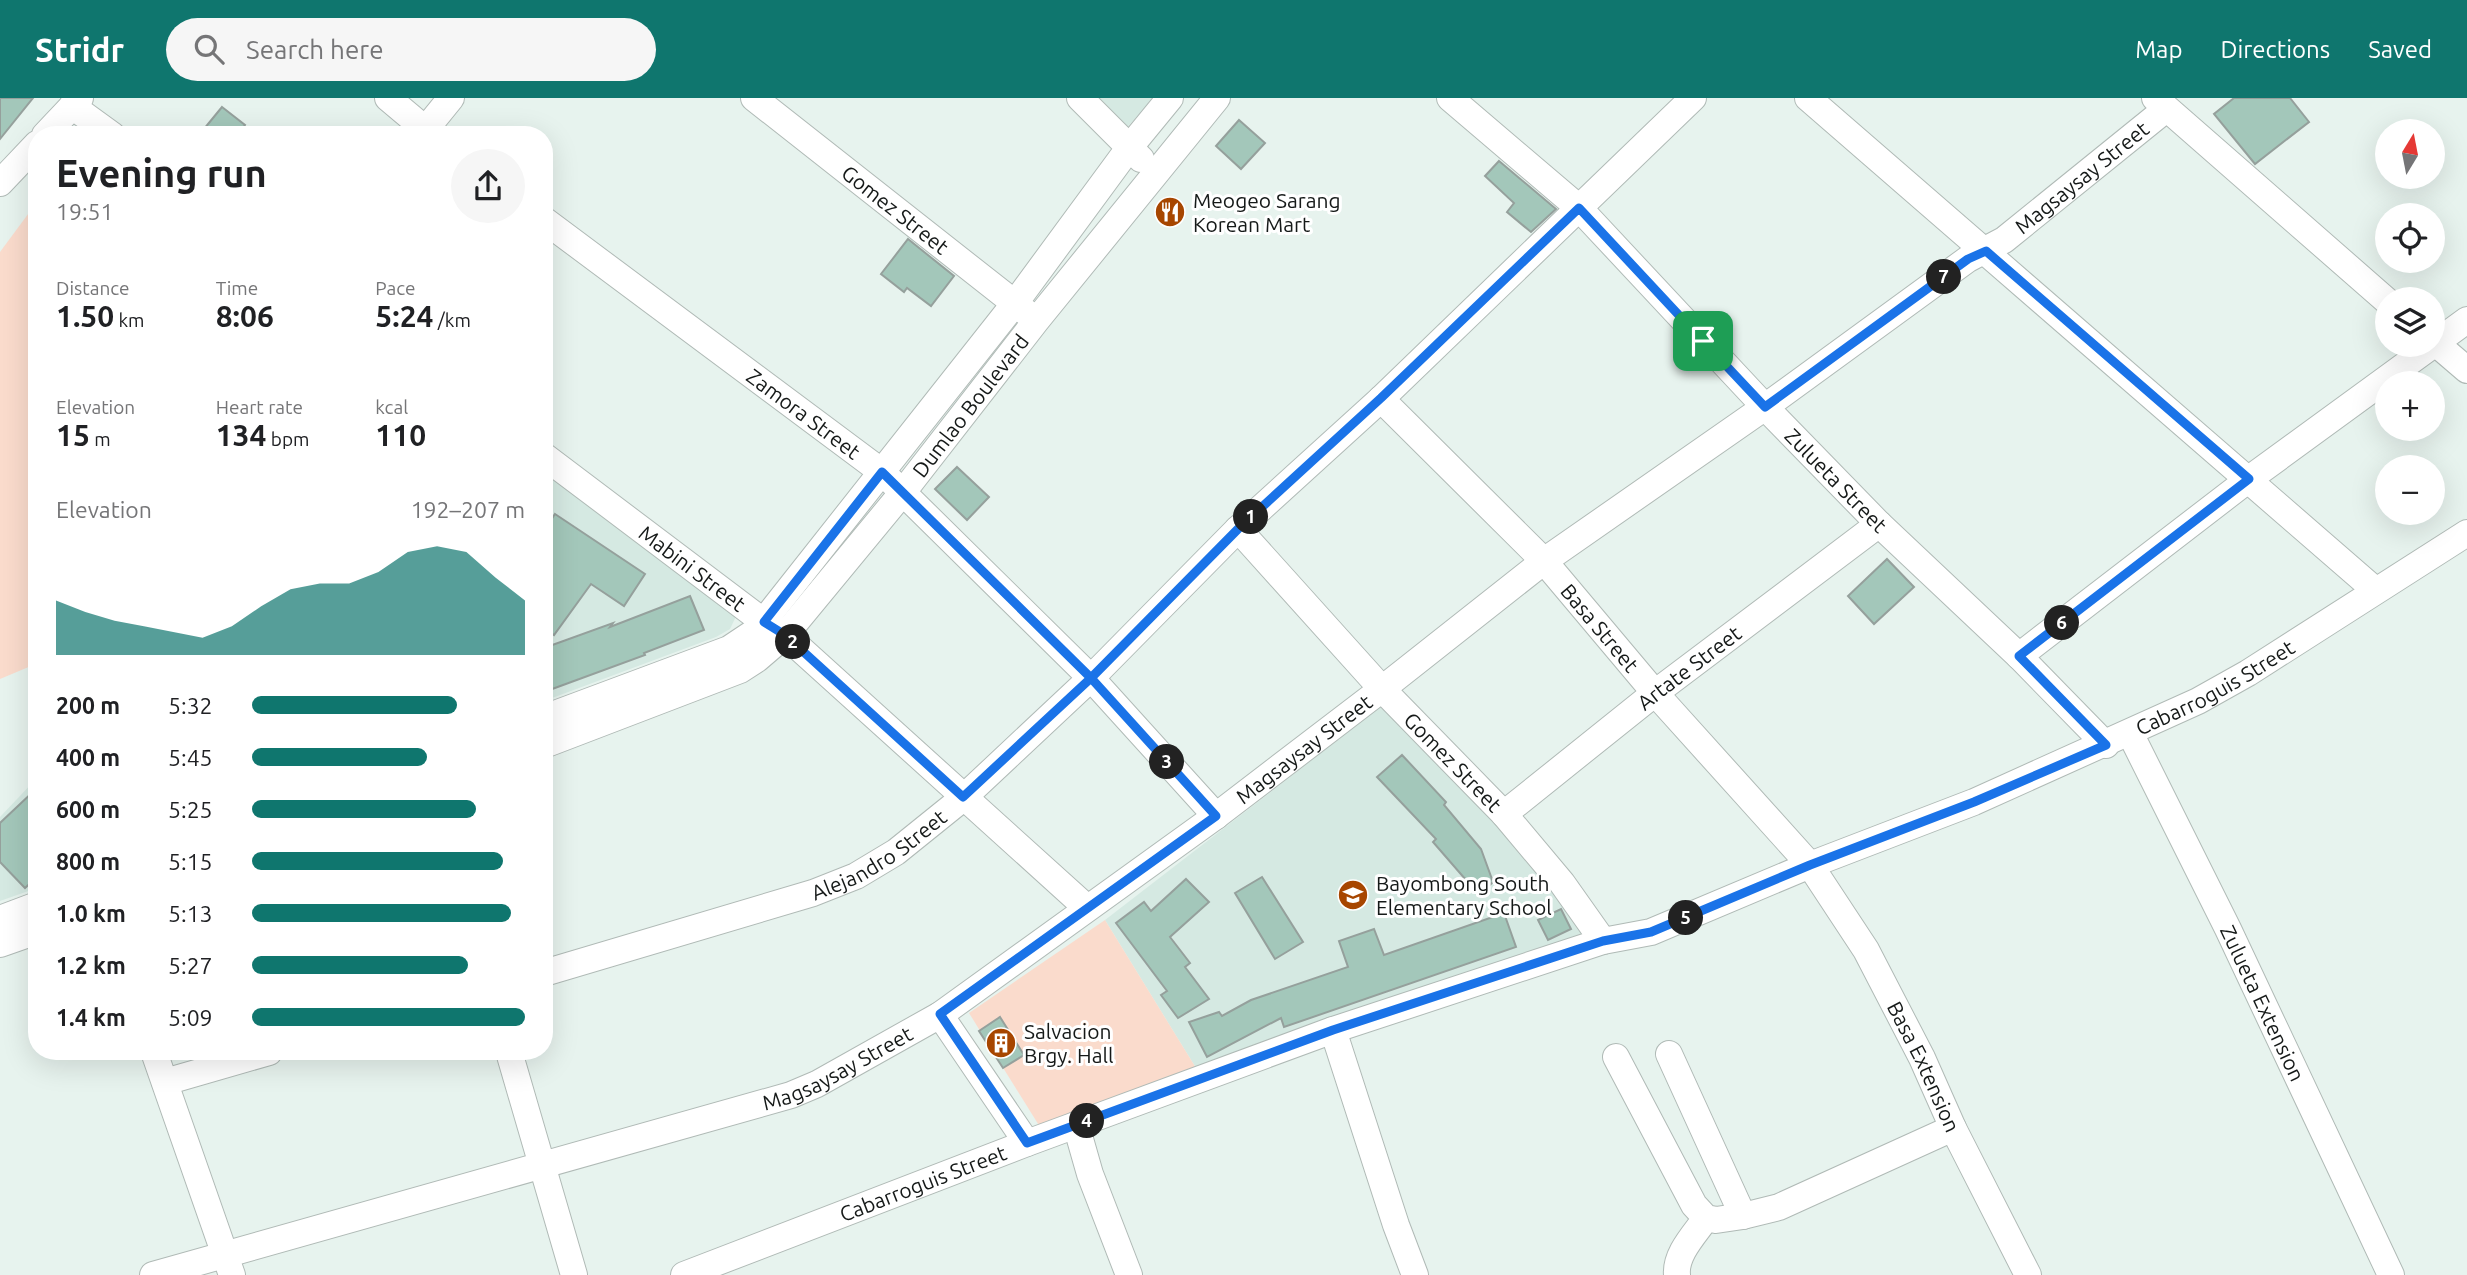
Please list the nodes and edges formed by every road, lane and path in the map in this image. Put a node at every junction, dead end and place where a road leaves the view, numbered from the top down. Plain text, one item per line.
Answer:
1 (388, 98) edge
2 (451, 98) edge
3 (754, 98) edge
4 (1080, 98) edge
5 (1170, 98) edge
6 (1217, 98) edge
7 (1450, 98) edge
8 (1693, 98) edge
9 (1808, 98) edge
10 (76, 102) edge
11 (2161, 104) edge
12 (53, 126) edge
13 (102, 126) edge
14 (418, 126) edge
15 (431, 126) edge
16 (1129, 148) junction
17 (28, 153) edge
18 (1155, 173) junction
19 (0, 183) edge
20 (1579, 208) junction
21 (553, 227) edge
22 (1986, 251) junction
23 (2375, 291) edge
24 (1015, 303) junction
25 (2467, 320) edge
26 (1036, 321) junction
27 (2445, 335) edge
28 (2445, 351) edge
29 (2414, 357) edge
30 (2467, 370) edge
31 (1381, 398) junction
32 (1765, 407) junction
33 (553, 463) edge
34 (882, 472) junction
35 (2249, 479) junction
36 (903, 492) junction
37 (1879, 524) junction
38 (1238, 529) junction
39 (2467, 533) edge
40 (1545, 561) junction
41 (2375, 590) junction
42 (775, 629) junction
43 (2019, 656) junction
44 (1091, 678) junction
45 (1382, 690) junction
46 (1656, 692) junction
47 (553, 715) edge
48 (2130, 733) junction
49 (553, 742) edge
50 (2106, 745) junction
51 (963, 797) junction
52 (1504, 814) junction
53 (1216, 816) junction
54 (1810, 865) junction
55 (28, 908) edge
56 (1087, 908) junction
57 (0, 919) edge
58 (28, 935) edge
59 (1603, 941) junction
60 (0, 944) edge
61 (553, 970) edge
62 (940, 1014) junction
63 (1333, 1030) junction
64 (1669, 1054) dead end
65 (1616, 1057) dead end
66 (157, 1060) edge
67 (241, 1060) edge
68 (511, 1060) edge
69 (164, 1082) junction
70 (1076, 1125) junction
71 (1953, 1128) junction
72 (1027, 1143) junction
73 (542, 1167) junction
74 (1744, 1216) junction
75 (1706, 1218) junction
76 (229, 1265) edge
77 (153, 1275) edge
78 (574, 1275) edge
79 (684, 1275) edge
80 (1129, 1275) edge
81 (1415, 1275) edge
82 (1677, 1275) edge
83 (2028, 1275) edge
84 (2391, 1275) edge

1 - 14 street
2 - 15 street
3 - 24 street, Gomez Street
4 - 16 street
5 - 16 street, Dumlao Boulevard
6 - 18 street, Dumlao Boulevard
7 - 20 street, Zulueta Street
8 - 20 street, Alejandro Street
9 - 22 street
10 - 12 street
10 - 13 street
11 - 22 street, Magsaysay Street
11 - 23 street
16 - 18 street
16 - 24 street, Dumlao Boulevard
17 - 19 street
18 - 26 street, Dumlao Boulevard
20 - 31 street, Alejandro Street
20 - 32 street, Zulueta Street
21 - 34 street, Zamora Street
22 - 32 street, Magsaysay Street
22 - 35 street
24 - 26 street, Gomez Street
24 - 34 street, Dumlao Boulevard
25 - 27 street
26 - 36 street, Dumlao Boulevard
28 - 30 street
29 - 35 street
31 - 38 street, Alejandro Street
31 - 40 street, Basa Street
32 - 37 street, Zulueta Street
32 - 40 street, Magsaysay Street
33 - 42 street, Mabini Street
34 - 36 street, Zamora Street
34 - 42 street, Dumlao Boulevard
35 - 41 street
35 - 43 street
36 - 42 street, Dumlao Boulevard
36 - 44 street, Zamora Street
37 - 43 street, Zulueta Street
37 - 46 street, Artate Street
38 - 44 street, Alejandro Street
38 - 45 street, Gomez Street
39 - 41 street, Cabarroguis Street
40 - 45 street, Magsaysay Street
40 - 46 street, Basa Street
41 - 48 street, Cabarroguis Street
42 - 47 street, Dumlao Boulevard
42 - 49 street, Dumlao Boulevard
42 - 51 street, Mabini Street
43 - 50 street, Zulueta Street
44 - 51 street, Alejandro Street
44 - 53 street, Zamora Street
45 - 52 street, Gomez Street
45 - 53 street, Magsaysay Street
46 - 52 street, Artate Street
46 - 54 street, Basa Street
48 - 50 street, Cabarroguis Street
48 - 84 street, Zulueta Extension
50 - 54 street, Cabarroguis Street
51 - 56 street, Mabini Street
51 - 61 street, Alejandro Street
52 - 59 street, Gomez Street
53 - 56 street, Magsaysay Street
54 - 59 street, Cabarroguis Street
54 - 71 street, Basa Extension
55 - 57 street
56 - 62 street, Magsaysay Street
58 - 60 street
59 - 63 street, Cabarroguis Street
62 - 72 street
62 - 73 street, Magsaysay Street
63 - 70 street, Cabarroguis Street
63 - 81 street
64 - 74 street
65 - 75 street
66 - 69 street
67 - 69 street
68 - 73 street
69 - 76 street
70 - 72 street, Cabarroguis Street
70 - 80 street
71 - 74 street
71 - 83 street, Basa Extension
72 - 79 street, Cabarroguis Street
73 - 76 street, Magsaysay Street
73 - 78 street
74 - 75 street
75 - 82 street
76 - 77 street, Magsaysay Street

